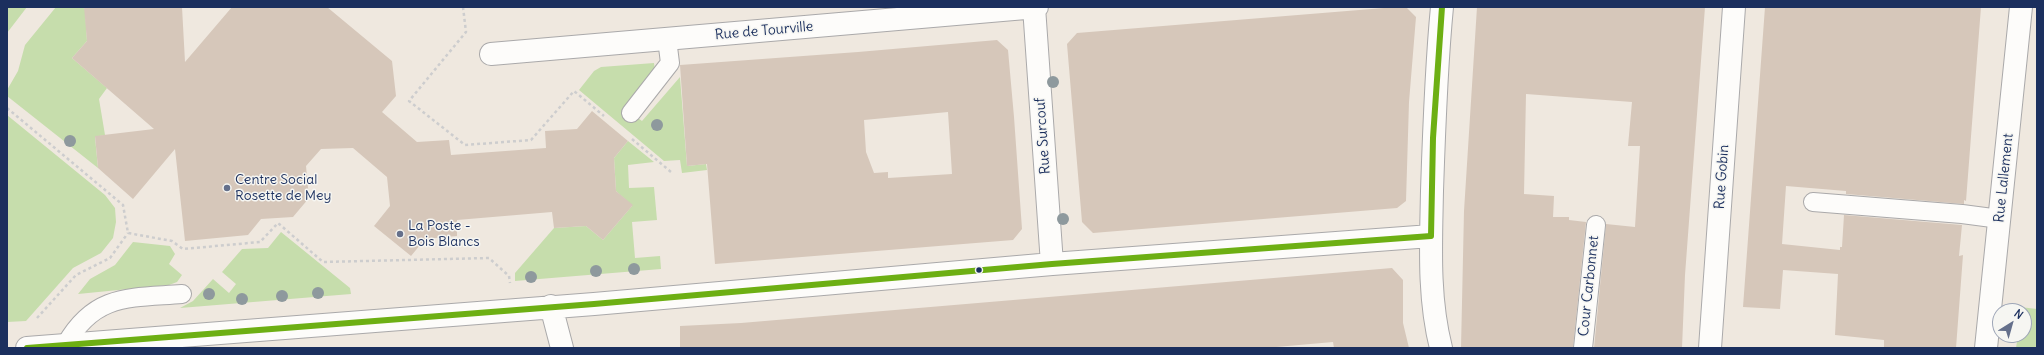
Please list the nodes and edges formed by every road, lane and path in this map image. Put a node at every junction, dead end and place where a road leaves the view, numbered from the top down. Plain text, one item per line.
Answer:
1 (463, 7) edge
2 (1034, 7) edge
3 (1037, 7) edge
4 (1442, 7) edge
5 (1734, 7) edge
6 (2021, 7) edge
7 (667, 39) junction
8 (491, 54) dead end
9 (7, 108) edge
10 (631, 113) dead end
11 (610, 121) dead end
12 (629, 136) dead end
13 (671, 172) dead end
14 (1813, 202) dead end
15 (2000, 219) junction
16 (1596, 225) dead end
17 (128, 233) junction
18 (1431, 236) junction
19 (1052, 264) junction
20 (182, 294) dead end
21 (551, 306) junction
22 (512, 309) junction
23 (34, 321) dead end
24 (66, 344) junction
25 (27, 348) edge
26 (562, 348) edge
27 (1441, 348) edge
28 (1583, 348) edge
29 (1710, 348) edge
30 (1986, 348) edge

1 - 11 path
2 - 3 street, Rue de Tourville
2 - 7 street, Rue de Tourville
2 - 19 street, Rue Surcouf
4 - 18 street
5 - 29 street, Rue Gobin
6 - 15 street, Rue Lallement
7 - 8 street, Rue de Tourville
7 - 10 lane
9 - 17 path
12 - 13 path
14 - 15 lane
15 - 30 street, Rue Lallement
16 - 28 lane, Cour Carbonnet
17 - 22 path
17 - 23 path
18 - 19 street
18 - 27 street
19 - 21 street
20 - 24 lane
21 - 22 street
21 - 26 street
22 - 24 street
24 - 25 street

